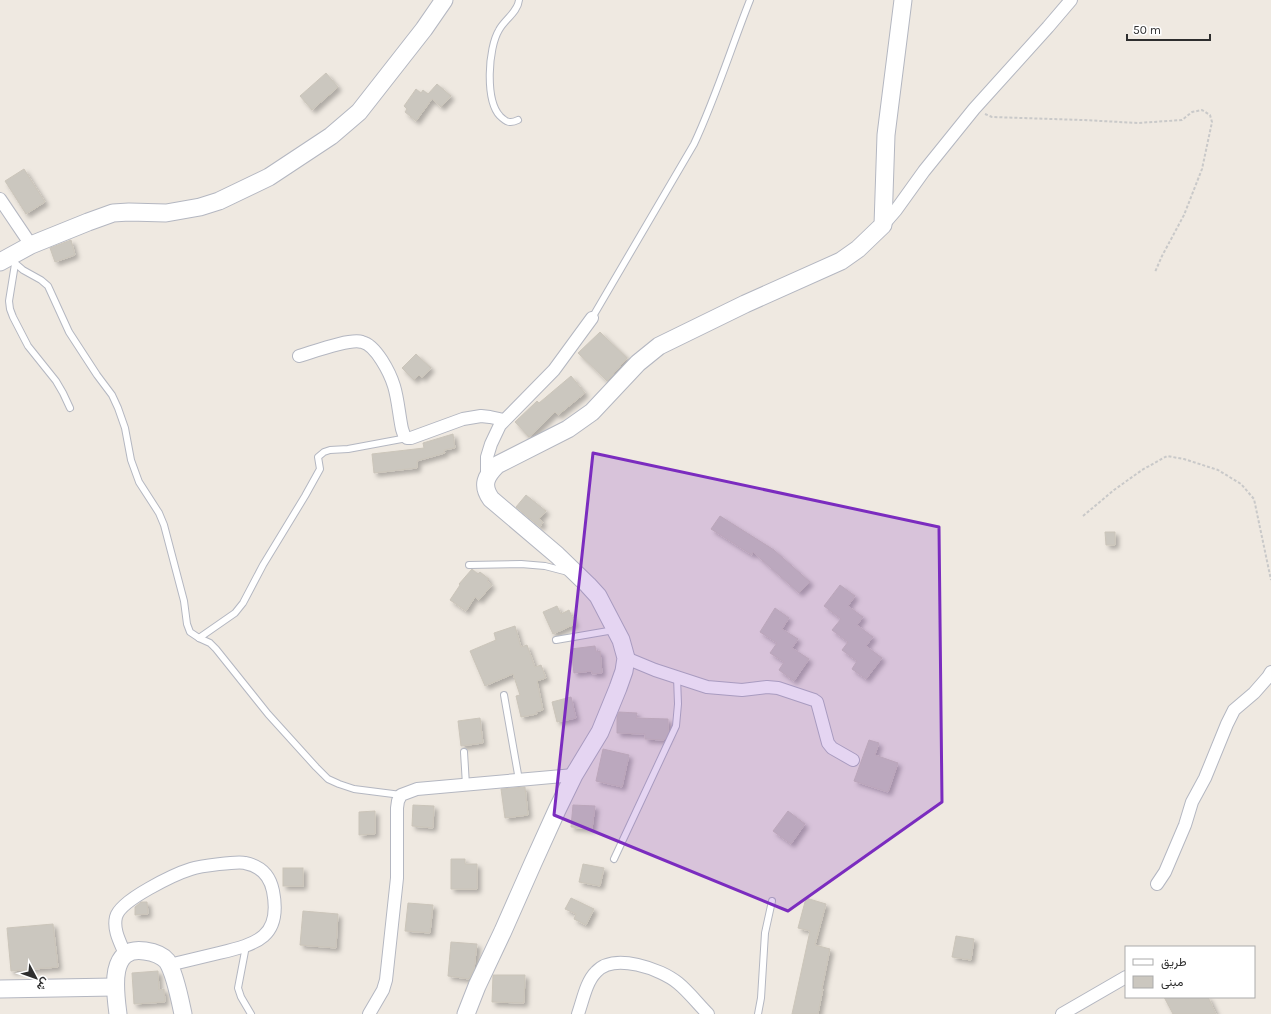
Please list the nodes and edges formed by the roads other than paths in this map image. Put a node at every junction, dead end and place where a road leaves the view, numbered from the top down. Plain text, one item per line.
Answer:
1 (444, 0) edge
2 (519, 0) edge
3 (750, 0) edge
4 (903, 0) edge
5 (1071, 0) edge
6 (518, 120) dead end
7 (0, 199) edge
8 (883, 225) junction
9 (31, 244) junction
10 (8, 261) edge
11 (592, 318) joint
12 (299, 356) dead end
13 (70, 408) dead end
14 (504, 420) junction
15 (407, 438) junction
16 (487, 479) junction
17 (469, 566) dead end
18 (577, 575) junction
19 (616, 630) junction
20 (199, 638) junction
21 (556, 640) dead end
22 (626, 658) junction
23 (1271, 672) edge
24 (677, 677) junction
25 (504, 694) dead end
26 (464, 752) dead end
27 (853, 760) dead end
28 (574, 775) junction
29 (519, 780) junction
30 (466, 784) junction
31 (401, 795) junction
32 (614, 859) dead end
33 (1157, 884) dead end
34 (772, 901) dead end
35 (246, 946) junction
36 (125, 954) junction
37 (169, 965) junction
38 (1125, 978) edge
39 (114, 987) junction
40 (0, 989) edge
41 (118, 1014) edge
42 (183, 1014) edge
43 (251, 1014) edge
44 (369, 1014) edge
45 (466, 1014) edge
46 (578, 1014) edge
47 (708, 1014) edge
48 (758, 1014) edge
49 (1062, 1014) edge

1 - 9 street
2 - 6 lane
3 - 11 lane
4 - 8 street
5 - 8 street
7 - 9 street
8 - 16 street
9 - 10 street
10 - 13 lane
10 - 20 lane
11 - 14 street
12 - 15 street
14 - 15 street
14 - 16 street
15 - 20 lane
16 - 18 street
17 - 18 lane
18 - 19 street
19 - 21 lane
19 - 22 street
20 - 31 lane
22 - 24 street
22 - 28 street
23 - 33 street
24 - 27 street
24 - 32 lane
25 - 29 lane
26 - 30 lane
28 - 29 street
28 - 45 street
29 - 30 street
30 - 31 street
31 - 44 street
34 - 48 lane
35 - 36 street
35 - 37 street
35 - 43 lane
36 - 37 street
36 - 39 street
37 - 42 street
38 - 49 street
39 - 40 street
39 - 41 street
46 - 47 street

